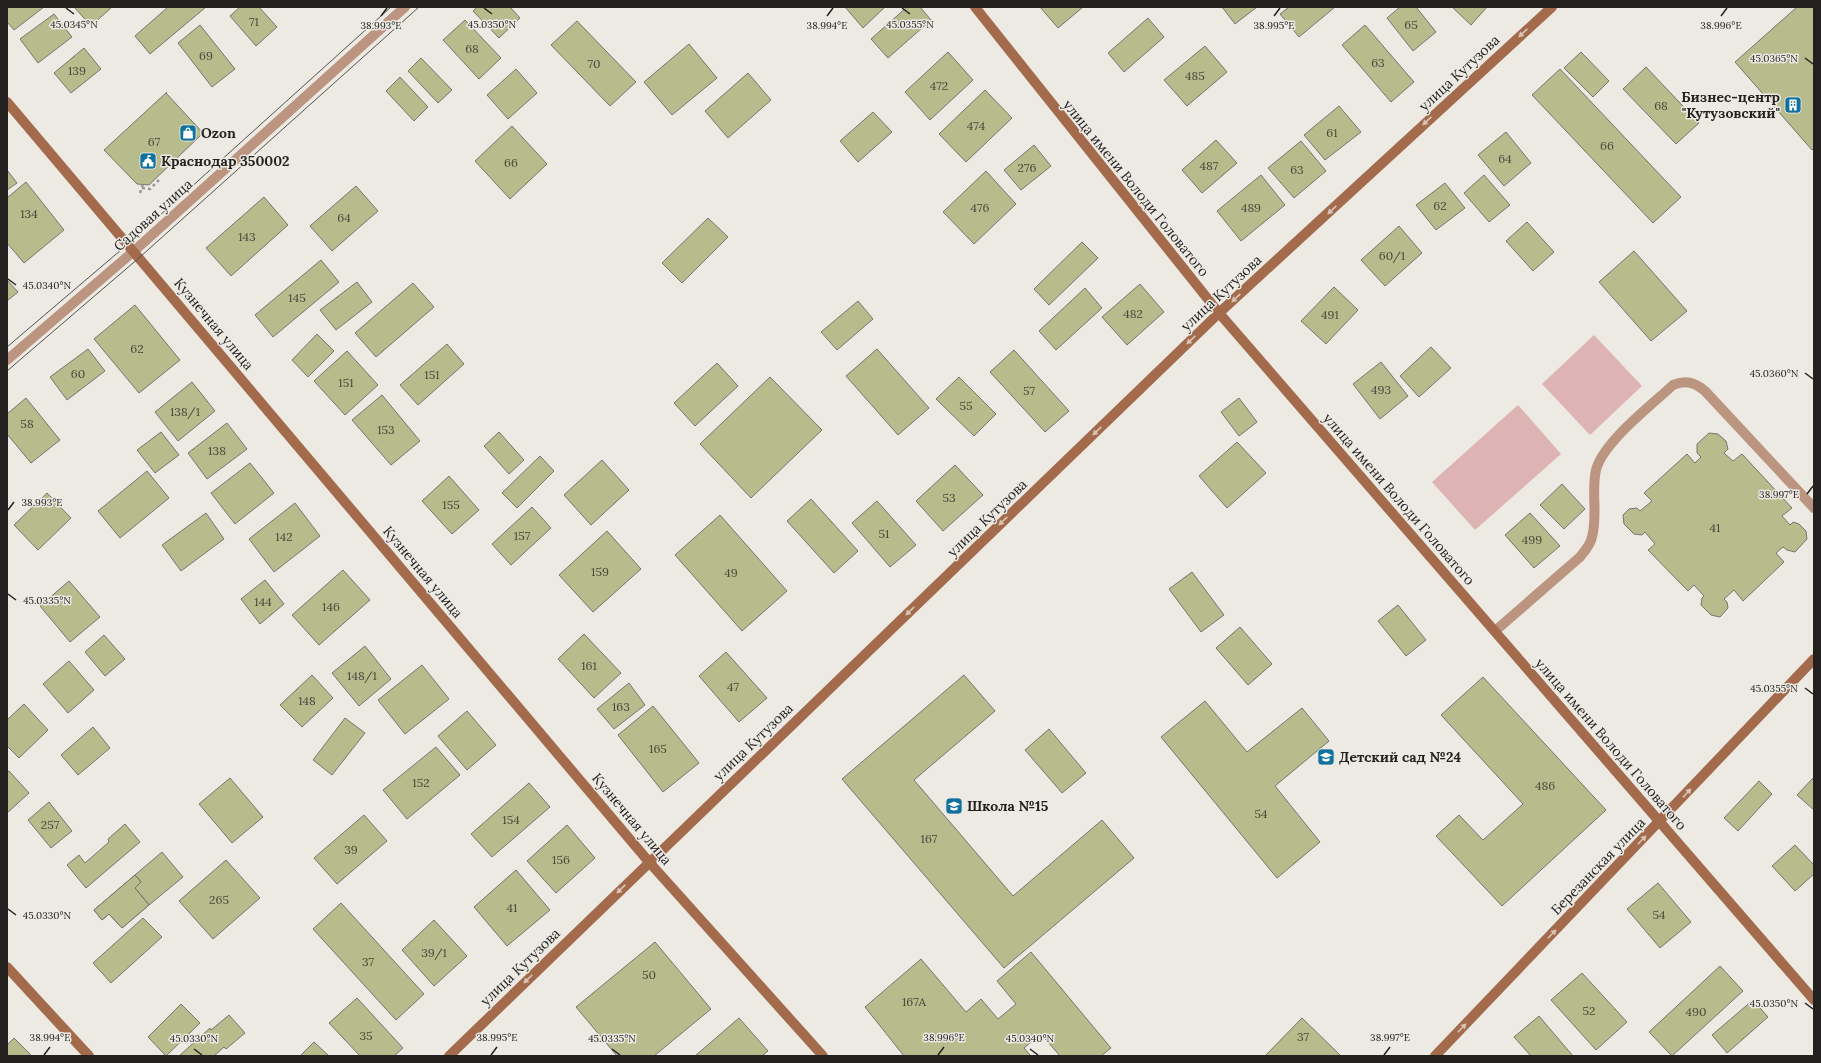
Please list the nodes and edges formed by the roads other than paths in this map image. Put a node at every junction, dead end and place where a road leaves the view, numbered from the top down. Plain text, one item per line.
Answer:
1 (405, 7) edge
2 (975, 7) edge
3 (1552, 7) edge
4 (7, 102) edge
5 (134, 251) junction
6 (1219, 313) junction
7 (7, 360) edge
8 (1814, 508) edge
9 (1495, 631) junction
10 (1814, 659) edge
11 (1660, 821) junction
12 (649, 862) junction
13 (7, 967) edge
14 (1814, 1000) edge
15 (89, 1056) edge
16 (448, 1056) edge
17 (823, 1056) edge
18 (1434, 1056) edge

1 - 5 street, Садовая улица
2 - 6 street, улица имени Володи Головатого
3 -> 6 street, улица Кутузова
4 - 5 street, Кузнечная улица
5 - 7 street, Садовая улица
5 - 12 street, Кузнечная улица
6 - 9 street, улица имени Володи Головатого
6 -> 12 street, улица Кутузова
8 - 9 street
9 - 11 street, улица имени Володи Головатого
11 -> 10 street, Березанская улица
11 - 14 street, улица имени Володи Головатого
18 -> 11 street, Березанская улица
12 -> 16 street, улица Кутузова
12 - 17 street, Кузнечная улица
13 - 15 street

